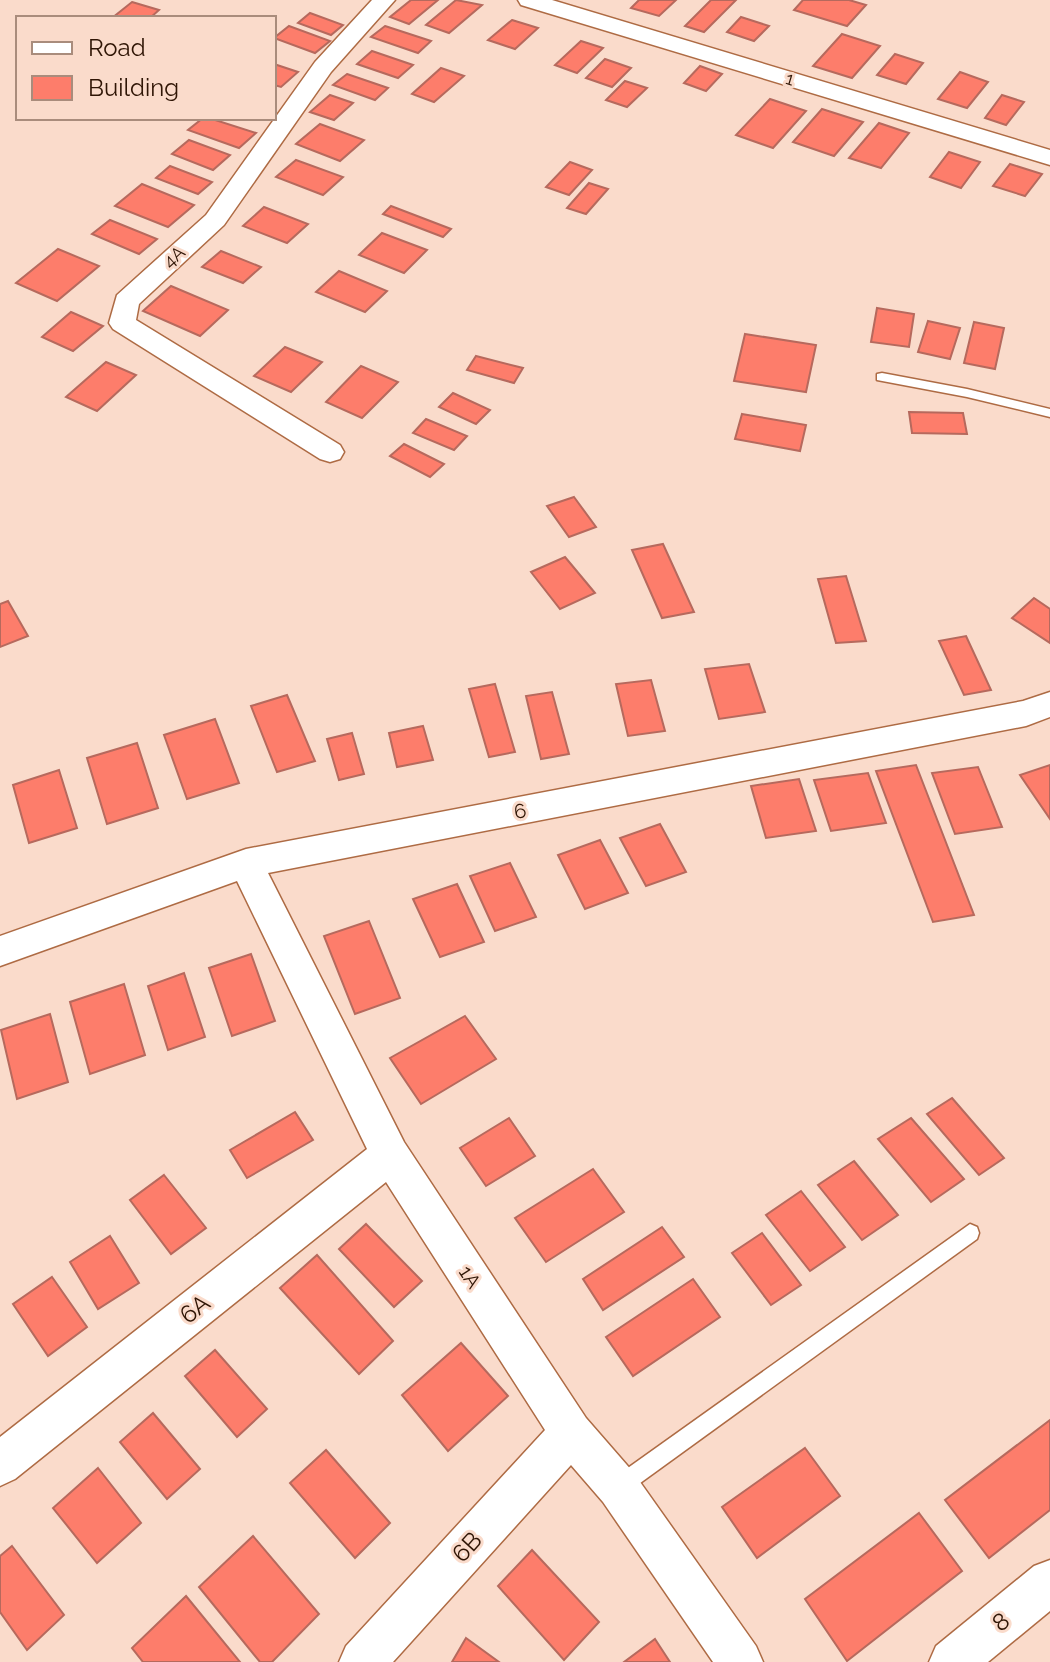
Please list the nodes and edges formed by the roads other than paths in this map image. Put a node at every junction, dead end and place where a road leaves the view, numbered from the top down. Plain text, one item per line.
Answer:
1 (384, 0) edge
2 (529, 0) edge
3 (1050, 158) edge
4 (882, 377) dead end
5 (1050, 413) edge
6 (330, 452) dead end
7 (1050, 704) edge
8 (246, 863) junction
9 (0, 951) edge
10 (390, 1155) junction
11 (970, 1233) dead end
12 (571, 1433) junction
13 (0, 1464) edge
14 (618, 1487) junction
15 (1050, 1582) edge
16 (362, 1662) edge
17 (740, 1662) edge
18 (952, 1662) edge

1 - 6 street, 4A
2 - 3 street, 1
4 - 5 lane
7 - 8 street, 6
8 - 9 street, 6
8 - 10 street, 1A
10 - 12 street, 1A
10 - 13 street, 6A
11 - 14 lane
12 - 14 street, 1A
12 - 16 street, 6B
14 - 17 street, 1A
15 - 18 street, 8

